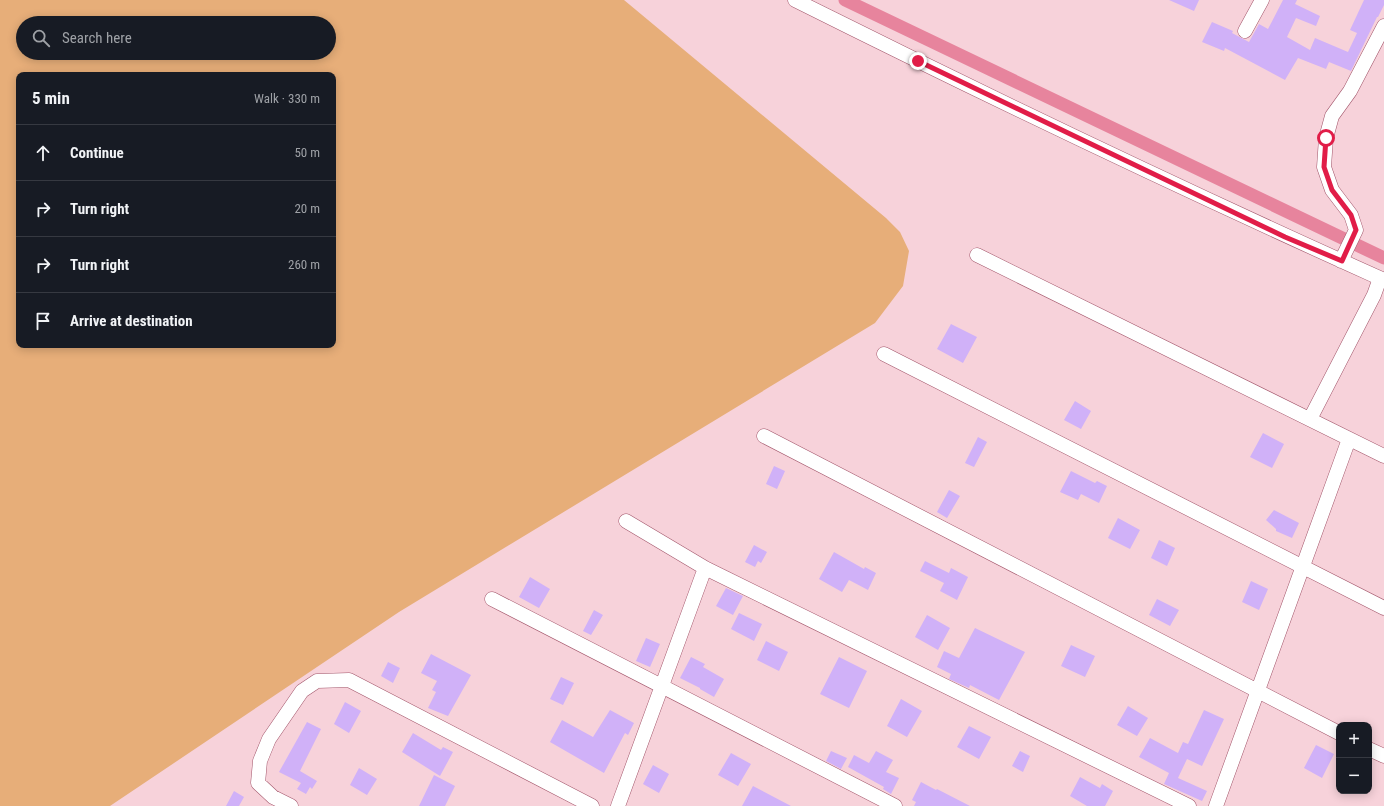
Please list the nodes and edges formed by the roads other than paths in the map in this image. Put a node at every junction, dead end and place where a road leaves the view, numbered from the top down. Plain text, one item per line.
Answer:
1 (795, 0) edge
2 (1262, 0) edge
3 (1384, 26) edge
4 (1245, 31) dead end
5 (977, 255) dead end
6 (1344, 256) junction
7 (1382, 279) edge
8 (884, 354) dead end
9 (1310, 420) junction
10 (764, 436) dead end
11 (1349, 439) junction
12 (1384, 456) edge
13 (626, 521) dead end
14 (1303, 567) junction
15 (705, 568) junction
16 (492, 599) dead end
17 (1384, 608) edge
18 (661, 686) junction
19 (1258, 691) junction
20 (1336, 731) edge
21 (1372, 750) edge
22 (1384, 756) edge
23 (291, 806) edge
24 (592, 806) edge
25 (618, 806) edge
26 (895, 806) edge
27 (1189, 806) edge
28 (1216, 806) edge

1 - 6 street
2 - 4 street
3 - 6 street
5 - 9 street
6 - 7 street
7 - 9 street
8 - 14 street
9 - 11 street
10 - 19 street
11 - 12 street
11 - 14 street
13 - 15 street
14 - 17 street
14 - 19 street
15 - 18 street
15 - 27 street
16 - 18 street
18 - 25 street
18 - 26 street
19 - 20 street
19 - 28 street
21 - 22 street
23 - 24 street

